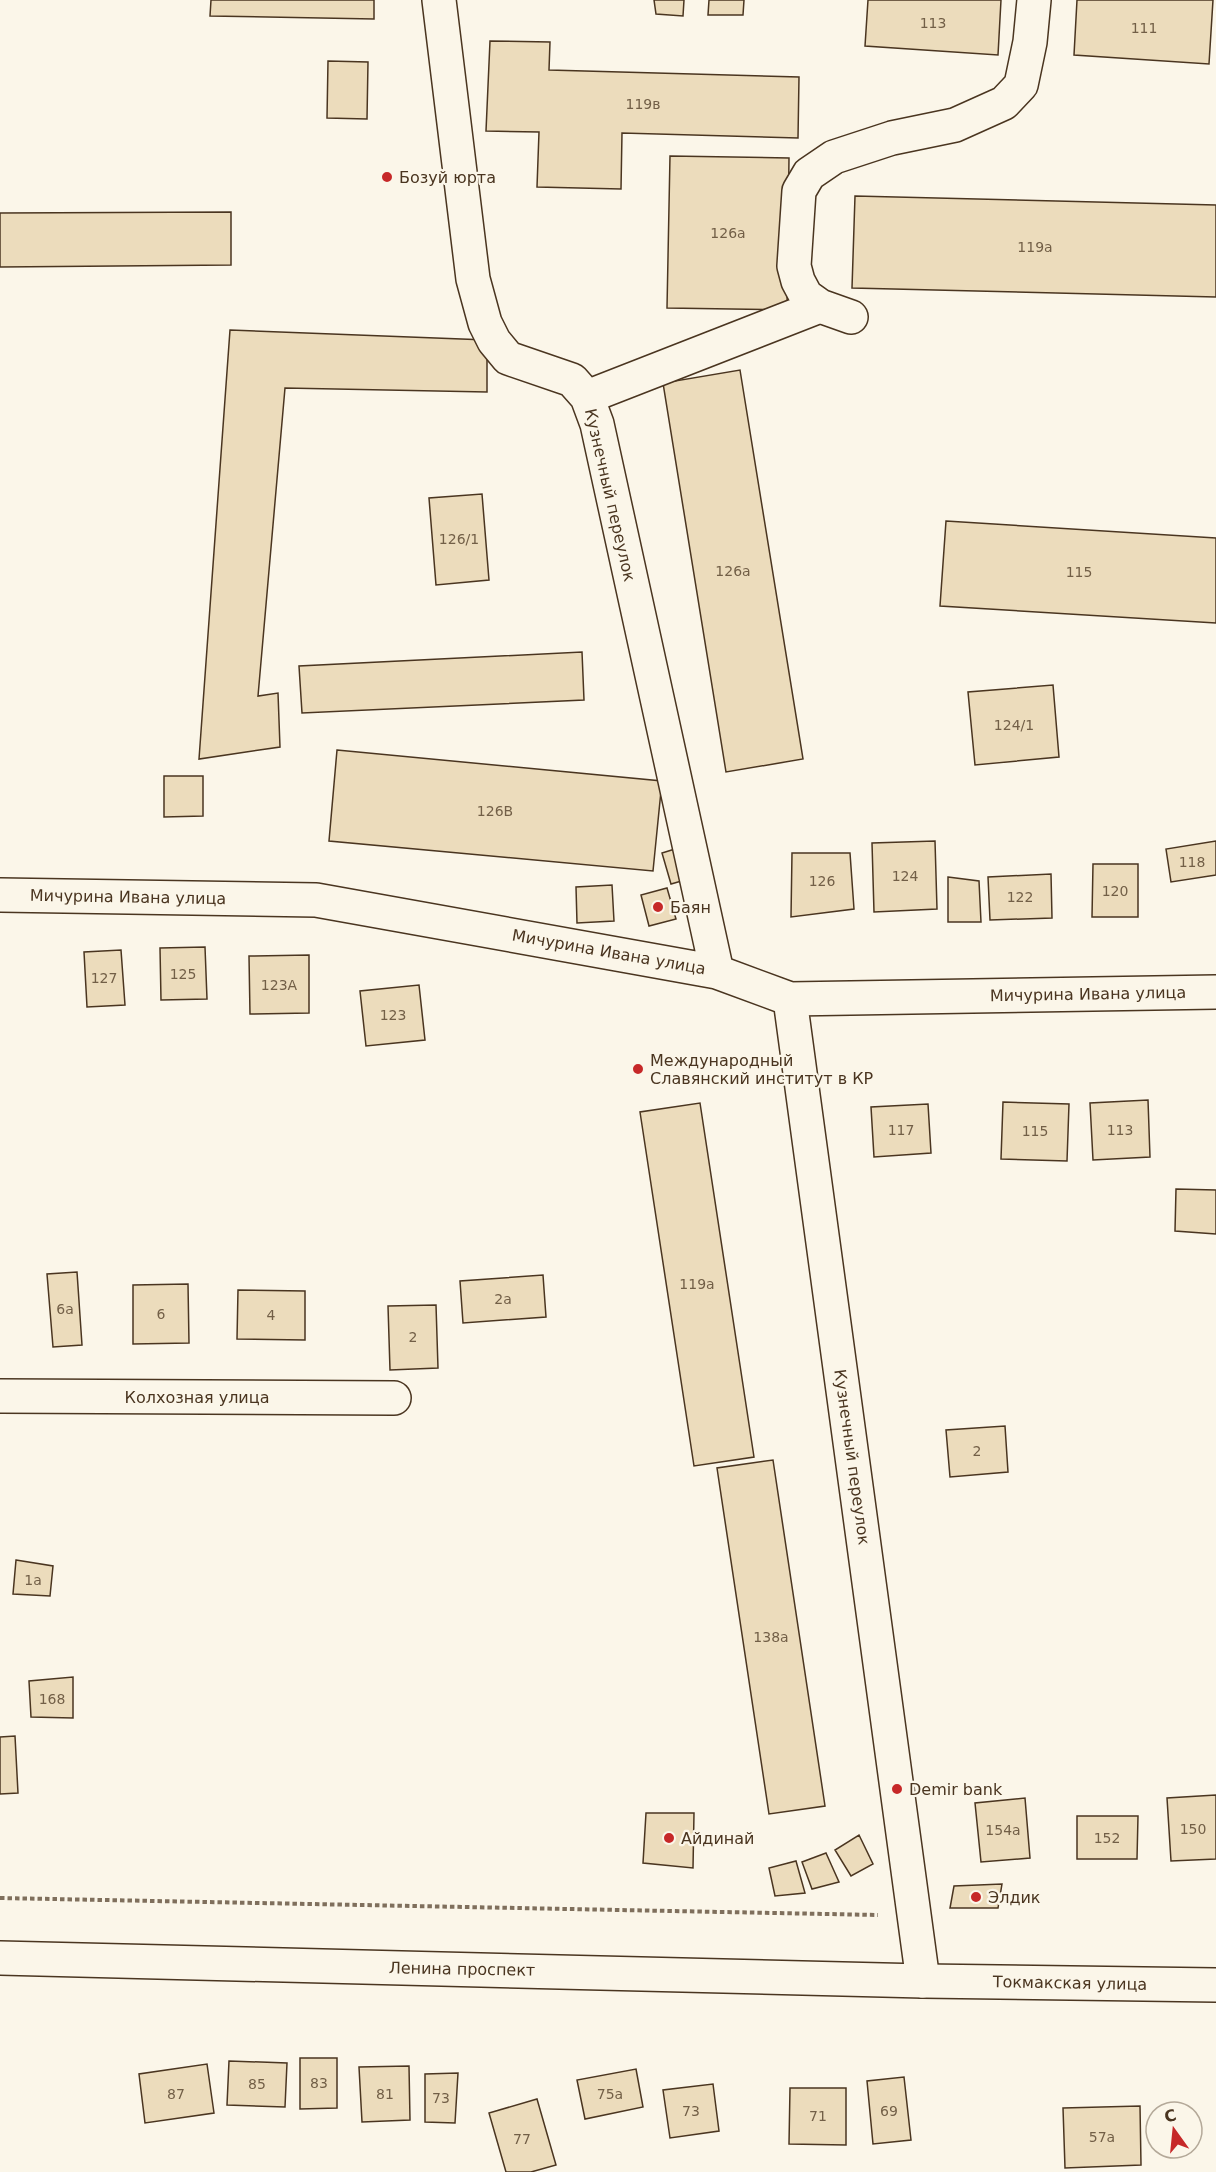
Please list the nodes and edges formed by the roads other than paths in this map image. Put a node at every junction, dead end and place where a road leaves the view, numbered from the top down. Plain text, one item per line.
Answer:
1 (439, 0) edge
2 (1034, 0) edge
3 (820, 306) junction
4 (851, 317) dead end
5 (587, 397) junction
6 (0, 894) edge
7 (717, 972) junction
8 (1216, 992) edge
9 (790, 999) junction
10 (0, 1396) edge
11 (394, 1398) dead end
12 (0, 1958) edge
13 (923, 1981) junction
14 (1216, 1985) edge

1 - 5 street, Кузнечный переулок
2 - 3 street
3 - 4 street
3 - 5 street
5 - 7 street, Кузнечный переулок
6 - 7 street, Мичурина Ивана улица
7 - 9 street, Мичурина Ивана улица
8 - 9 street, Мичурина Ивана улица
9 - 13 street, Кузнечный переулок
10 - 11 street, Колхозная улица
12 - 13 street, Ленина проспект
13 - 14 street, Токмакская улица

